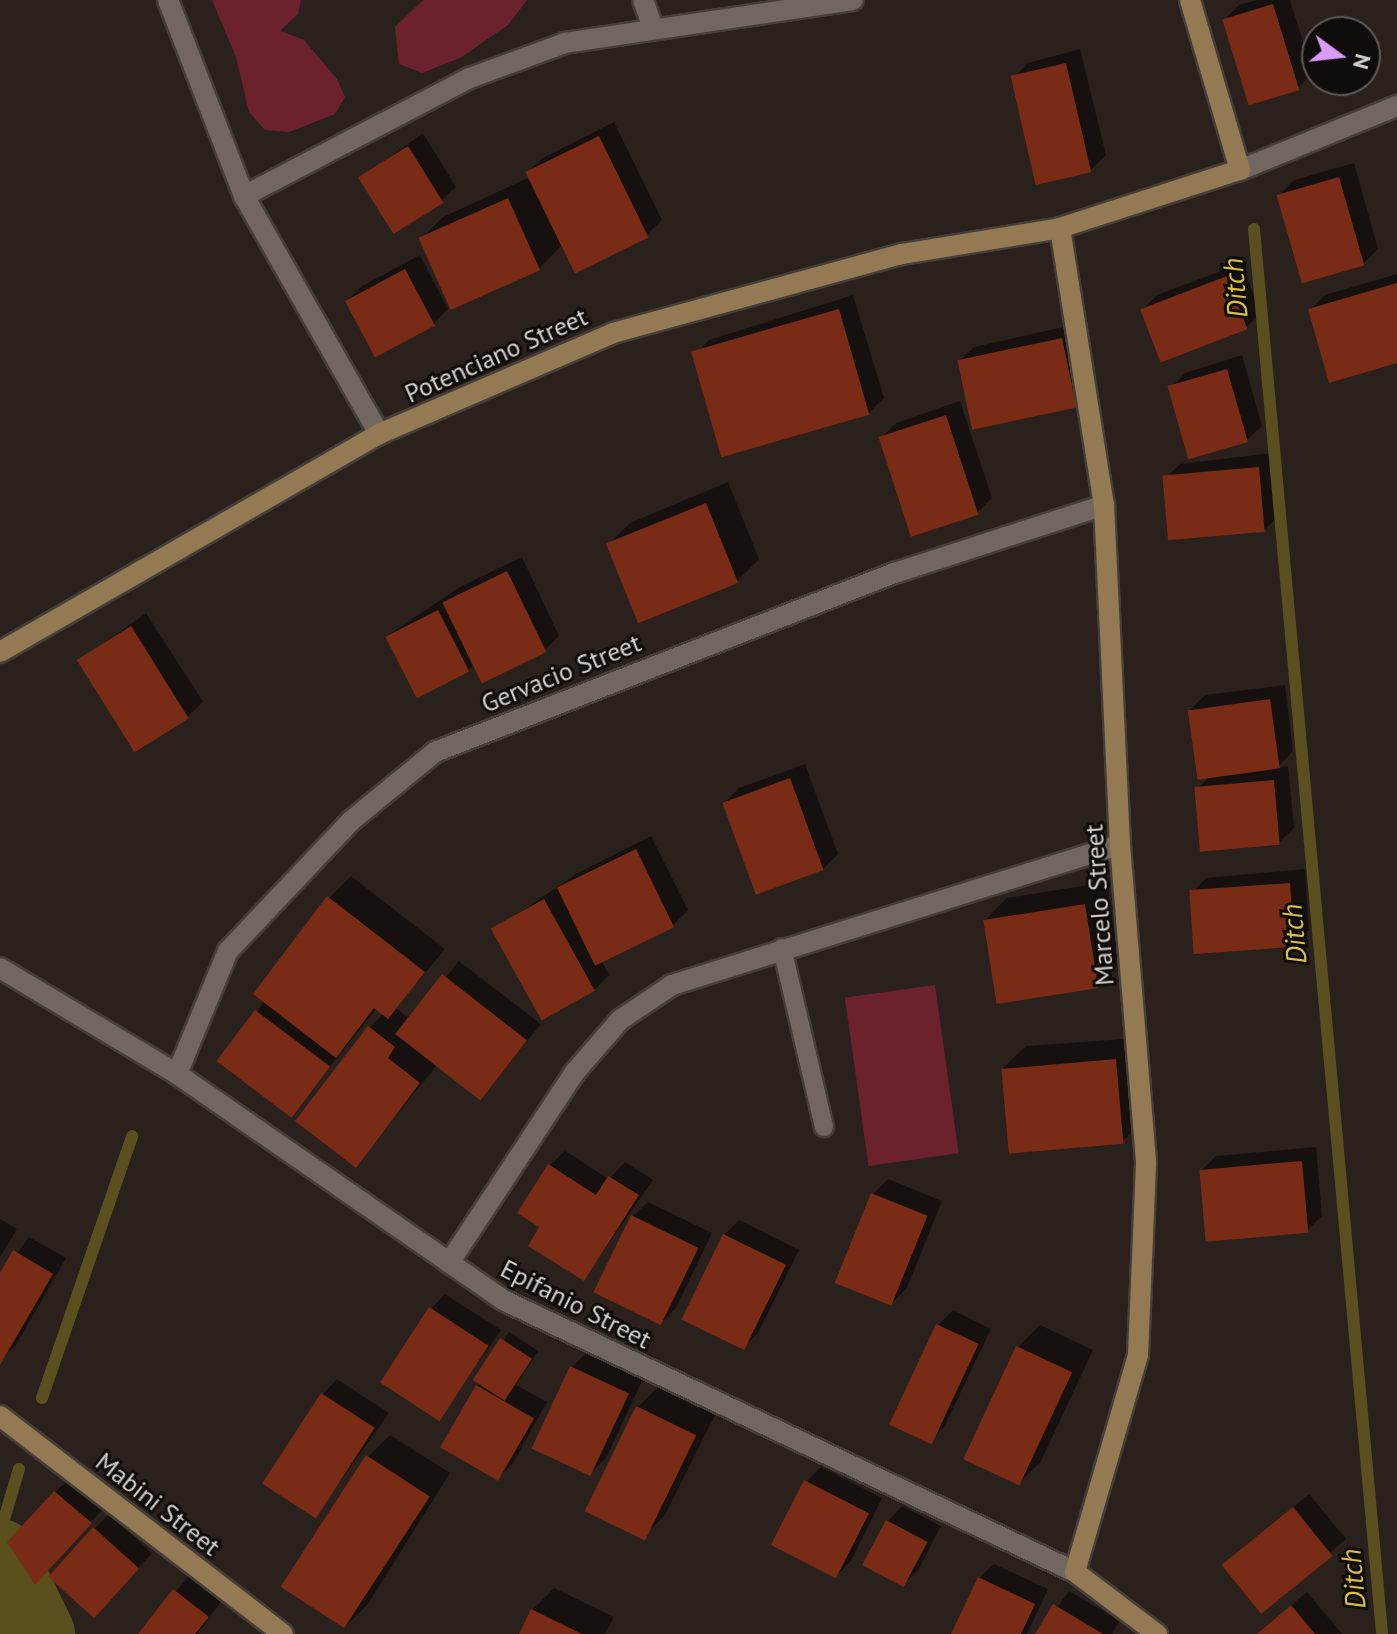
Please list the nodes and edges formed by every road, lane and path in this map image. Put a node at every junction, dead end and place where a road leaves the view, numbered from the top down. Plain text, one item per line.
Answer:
1 (168, 0) edge
2 (643, 0) edge
3 (853, 0) edge
4 (1190, 0) edge
5 (799, 6) edge
6 (653, 27) junction
7 (1397, 106) edge
8 (1240, 170) junction
9 (244, 196) junction
10 (1060, 228) junction
11 (379, 434) junction
12 (1104, 505) junction
13 (0, 652) edge
14 (1120, 845) junction
15 (782, 948) junction
16 (0, 968) edge
17 (177, 1074) junction
18 (824, 1127) dead end
19 (449, 1263) junction
20 (0, 1416) edge
21 (1075, 1572) junction
22 (283, 1634) edge
23 (1157, 1634) edge

1 - 9 street
2 - 6 street
3 - 5 street
4 - 8 street
5 - 6 street
6 - 9 street
7 - 8 street
8 - 10 street, Potenciano Street
9 - 11 street
10 - 11 street, Potenciano Street
10 - 12 street, Marcelo Street
11 - 13 street, Potenciano Street
12 - 14 street, Marcelo Street
12 - 17 street, Gervacio Street
14 - 15 street
14 - 21 street, Marcelo Street
15 - 18 lane
15 - 19 street
16 - 17 street, Epifanio Street
17 - 19 street, Epifanio Street
19 - 21 street, Epifanio Street
20 - 22 street, Mabini Street
21 - 23 street, Epifanio Street

